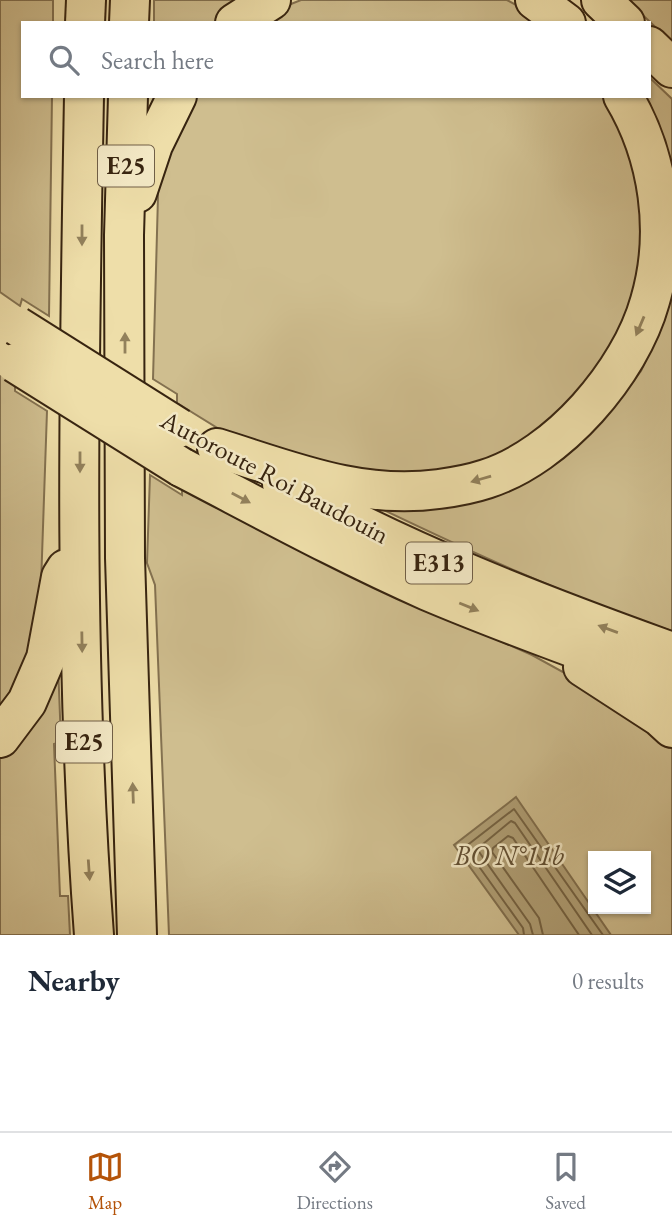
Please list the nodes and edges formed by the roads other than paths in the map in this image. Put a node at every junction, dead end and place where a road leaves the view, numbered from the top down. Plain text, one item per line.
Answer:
1 (86, 0) edge
2 (130, 0) edge
3 (271, 0) edge
4 (535, 0) edge
5 (601, 0) edge
6 (85, 21) edge
7 (129, 21) edge
8 (238, 21) edge
9 (563, 21) edge
10 (623, 21) edge
11 (651, 48) edge
12 (672, 68) edge
13 (84, 98) edge
14 (128, 98) edge
15 (176, 98) edge
16 (624, 98) edge
17 (124, 235) junction
18 (8, 339) edge
19 (217, 448) junction
20 (79, 550) junction
21 (538, 636) junction
22 (672, 652) edge
23 (672, 684) edge
24 (672, 728) edge
25 (0, 738) edge
26 (94, 935) edge
27 (137, 935) edge

1 - 6 highway
2 - 7 highway
3 - 8 highway
4 - 9 highway
5 - 10 highway
11 - 12 highway
13 -> 20 highway, E25
14 - 17 highway, E25
15 - 17 highway
16 -> 19 highway
27 -> 17 highway, E25
18 - 19 highway, Autoroute Roi Baudouin / E313, bridge
18 -> 21 highway, E313, bridge
22 -> 19 highway, Autoroute Roi Baudouin / E313
20 - 25 highway
20 -> 26 highway, E25
21 - 23 highway, E313
21 - 24 highway

